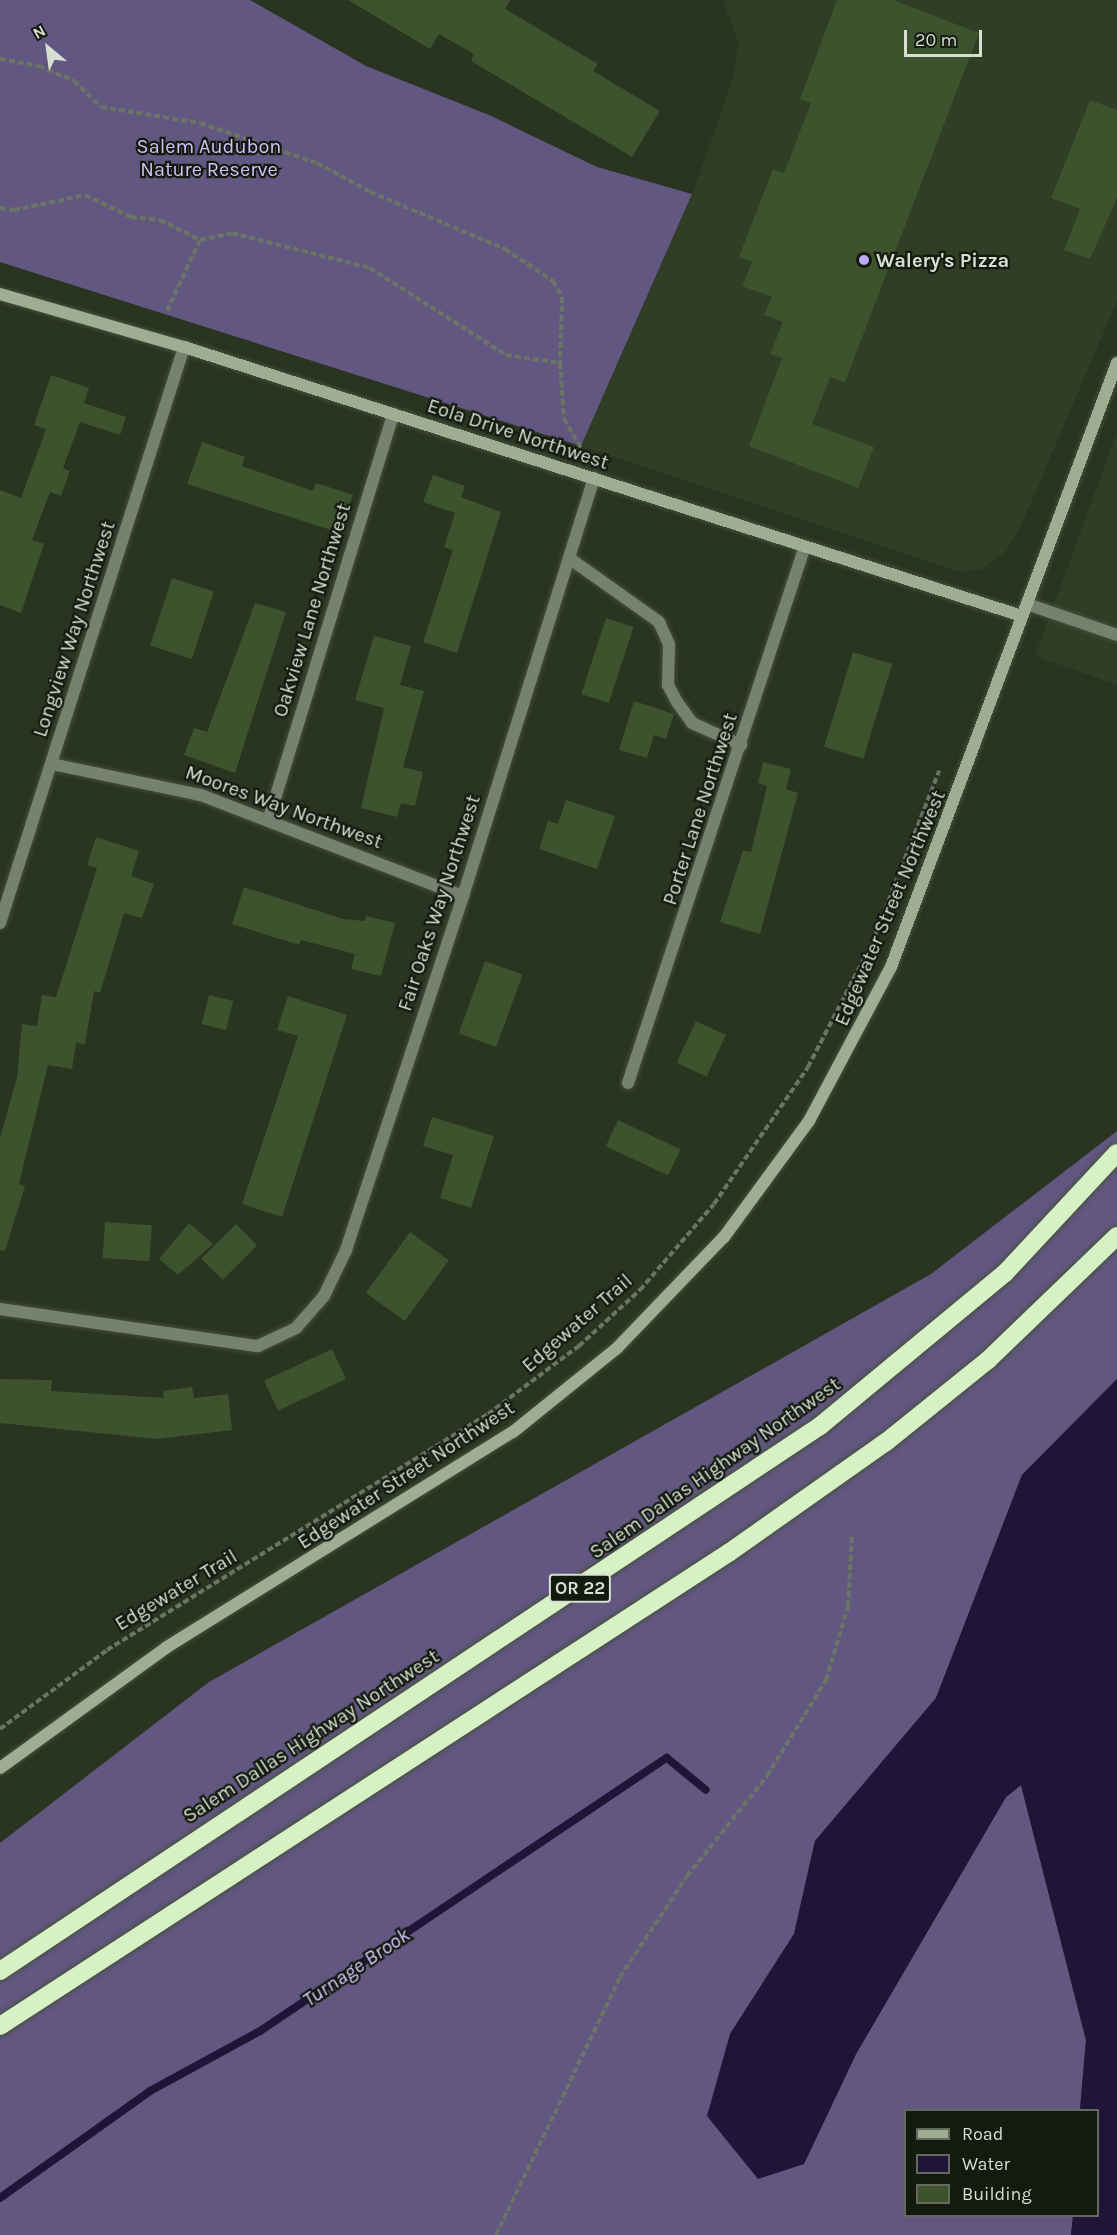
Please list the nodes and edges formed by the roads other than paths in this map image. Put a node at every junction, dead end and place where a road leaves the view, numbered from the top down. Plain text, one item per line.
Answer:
1 (0, 294) edge
2 (184, 347) junction
3 (1117, 363) edge
4 (393, 414) junction
5 (594, 478) junction
6 (805, 546) junction
7 (569, 558) junction
8 (1025, 610) junction
9 (1117, 635) edge
10 (741, 745) junction
11 (52, 764) junction
12 (269, 818) junction
13 (463, 896) junction
14 (0, 923) edge
15 (628, 1083) dead end
16 (1117, 1153) edge
17 (1117, 1236) edge
18 (0, 1309) edge
19 (0, 1768) edge
20 (0, 1971) edge
21 (0, 2026) edge

1 - 2 main road, Eola Drive Northwest
2 - 4 main road, Eola Drive Northwest
2 - 11 street, Longview Way Northwest
3 - 8 main road, Edgewater Street Northwest
4 - 5 main road, Eola Drive Northwest
4 - 12 street, Oakview Lane Northwest
5 - 6 main road, Eola Drive Northwest
5 - 7 street, Fair Oaks Way Northwest
6 - 8 main road, Eola Drive Northwest
6 - 10 street, Porter Lane Northwest
7 - 10 street
7 - 13 street, Fair Oaks Way Northwest
8 - 9 street
8 - 19 main road, Edgewater Street Northwest
10 - 15 street, Porter Lane Northwest
11 - 12 street, Moores Way Northwest
11 - 14 street, Longview Way Northwest
12 - 13 street, Moores Way Northwest
13 - 18 street, Fair Oaks Way Northwest
16 - 20 highway, Salem Dallas Highway Northwest / OR 22
17 - 21 highway, OR 22

